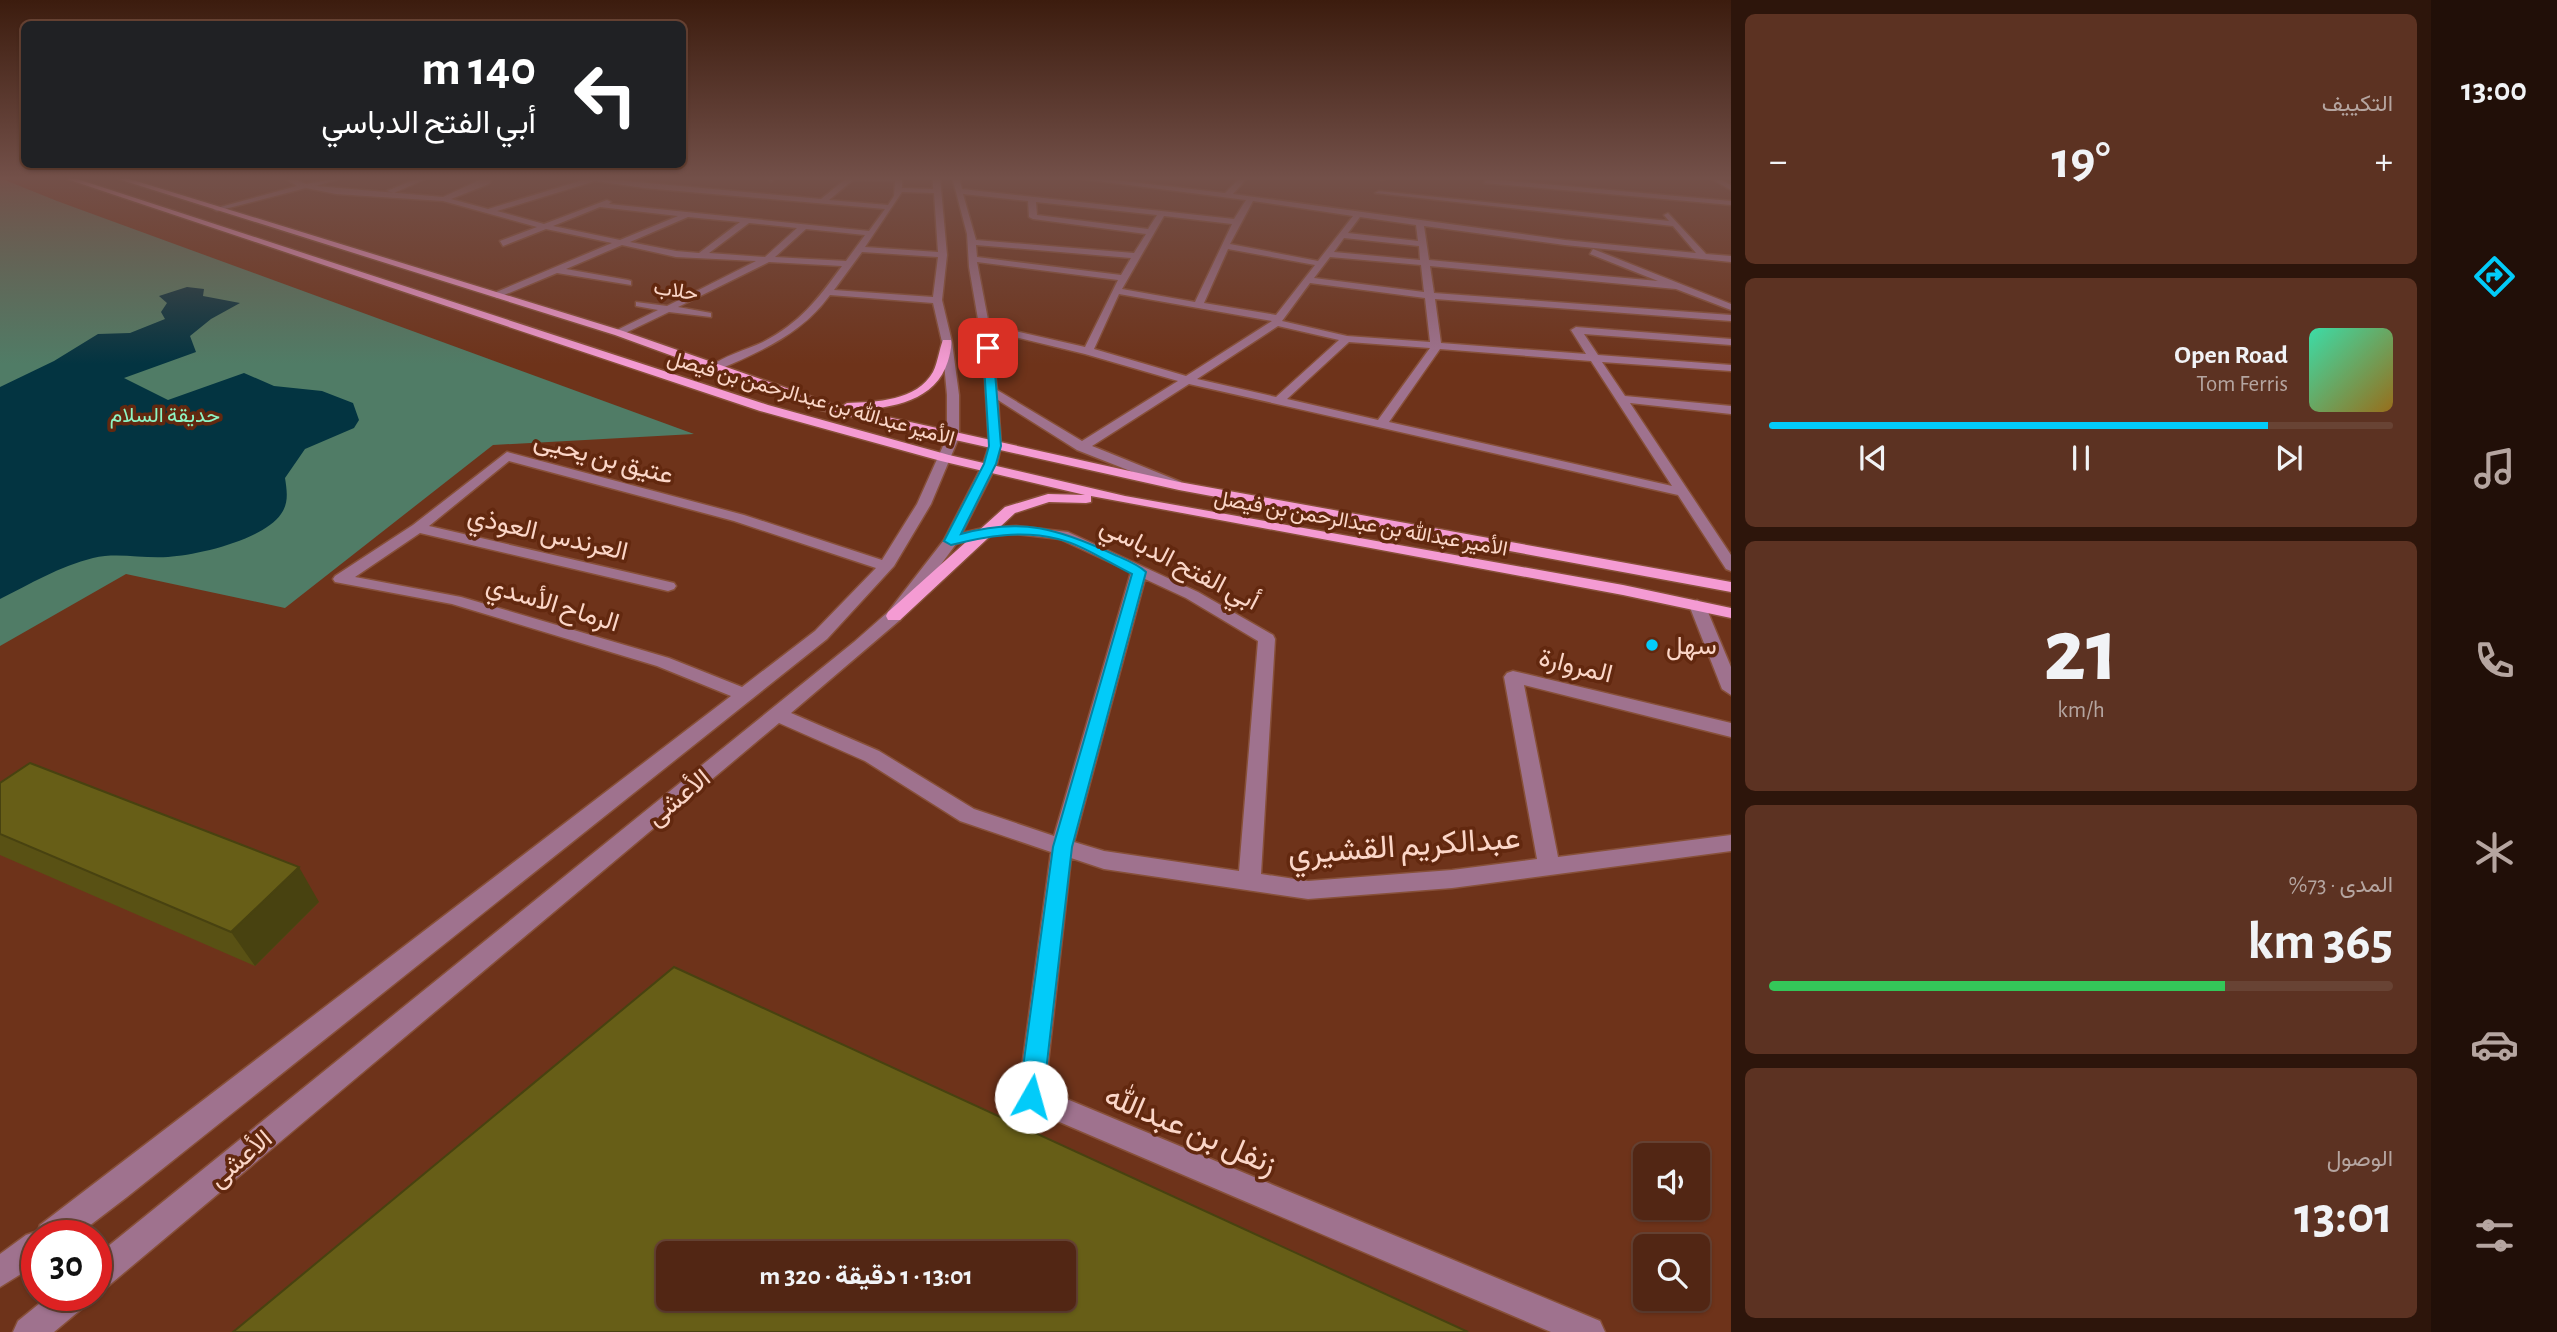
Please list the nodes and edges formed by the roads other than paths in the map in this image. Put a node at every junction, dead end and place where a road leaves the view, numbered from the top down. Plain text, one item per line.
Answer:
1 (253, 239) edge
2 (315, 239) edge
3 (514, 239) edge
4 (608, 239) edge
5 (629, 239) edge
6 (722, 239) edge
7 (791, 239) edge
8 (864, 239) edge
9 (944, 239) edge
10 (968, 239) edge
11 (1147, 239) edge
12 (1228, 239) edge
13 (1340, 239) edge
14 (1380, 239) edge
15 (1422, 239) edge
16 (1541, 239) edge
17 (1688, 239) edge
18 (622, 242) junction
19 (503, 243) dead end
20 (1570, 243) junction
21 (1423, 244) junction
22 (1225, 246) junction
23 (857, 249) junction
24 (972, 251) junction
25 (701, 255) junction
26 (943, 256) junction
27 (1137, 256) junction
28 (1703, 256) junction
29 (1731, 258) edge
30 (1326, 259) junction
31 (768, 260) junction
32 (1425, 263) junction
33 (846, 264) junction
34 (557, 270) junction
35 (1124, 278) junction
36 (1309, 280) junction
37 (628, 283) dead end
38 (1679, 286) junction
39 (1116, 291) junction
40 (828, 292) junction
41 (496, 295) junction
42 (1429, 296) junction
43 (937, 300) junction
44 (639, 304) dead end
45 (1198, 306) junction
46 (1731, 307) edge
47 (670, 308) junction
48 (707, 315) dead end
49 (1731, 318) edge
50 (1277, 321) junction
51 (985, 327) junction
52 (619, 333) junction
53 (1347, 339) junction
54 (947, 342) junction
55 (1731, 342) edge
56 (1436, 348) junction
57 (1088, 351) junction
58 (1595, 358) junction
59 (714, 368) junction
60 (1731, 368) edge
61 (1187, 380) junction
62 (992, 392) junction
63 (1622, 399) junction
64 (1278, 401) junction
65 (825, 407) junction
66 (1731, 410) edge
67 (1381, 424) junction
68 (953, 437) junction
69 (995, 446) junction
70 (1082, 447) junction
71 (946, 458) junction
72 (988, 468) junction
73 (1179, 486) junction
74 (1685, 493) junction
75 (1125, 500) junction
76 (418, 528) junction
77 (983, 532) junction
78 (951, 541) junction
79 (886, 566) junction
80 (1731, 566) edge
81 (1139, 572) junction
82 (341, 579) joint
83 (668, 586) dead end
84 (1731, 587) edge
85 (1697, 605) junction
86 (1731, 612) edge
87 (894, 616) junction
88 (1731, 689) edge
89 (744, 695) junction
90 (778, 715) junction
91 (1731, 730) edge
92 (1731, 843) edge
93 (1062, 847) junction
94 (1549, 866) junction
95 (1249, 881) junction
96 (73, 1220) edge
97 (21, 1257) edge
98 (112, 1263) edge
99 (0, 1272) edge
100 (55, 1311) edge
101 (29, 1332) edge
102 (1589, 1332) edge

1 - 71 main road, الأمير عبدالله بن عبدالرحمن بن فيصل
2 - 41 main road, الأمير عبدالله بن عبدالرحمن بن فيصل
3 - 19 street
4 - 18 street
5 - 18 street
6 - 25 street
7 - 31 street
8 - 23 street
9 - 26 street, الأعشى
10 - 24 street, الأعشى
11 - 27 street
12 - 22 street
13 - 30 street
14 - 21 street
15 - 21 street
16 - 20 street
17 - 28 street
18 - 25 street
18 - 34 street
20 - 28 street
20 - 38 street
21 - 32 street
22 - 30 street
22 - 45 street
23 - 26 street
23 - 33 street
24 - 27 street
24 - 35 street
24 - 51 street, الأعشى
25 - 31 street
26 - 43 street, الأعشى
27 - 35 street
28 - 29 street
30 - 32 street
30 - 36 street
31 - 33 street
31 - 47 street
32 - 38 street
32 - 42 street
33 - 40 street
34 - 37 street
34 - 41 street
35 - 39 street
36 - 42 street
36 - 50 street
38 - 46 street
39 - 45 street
39 - 57 street
40 - 43 street
40 - 59 street
41 - 52 main road, الأمير عبدالله بن عبدالرحمن بن فيصل
42 - 49 street
42 - 56 street
43 - 54 street, الأعشى
44 - 47 street, حلاب
45 - 50 street
47 - 48 street, حلاب
47 - 52 street
50 - 53 street
50 - 61 street
51 - 57 street
51 - 62 street, الأعشى
52 - 59 main road, الأمير عبدالله بن عبدالرحمن بن فيصل
53 - 56 street
53 - 64 street
54 - 65 main road
54 - 68 street, الأعشى
55 - 58 street
56 - 58 street
56 - 67 street
57 - 61 street
58 - 60 street
58 - 63 street
59 - 65 main road, الأمير عبدالله بن عبدالرحمن بن فيصل
61 - 64 street
61 - 70 street
62 - 69 street, الأعشى
62 - 70 street
63 - 66 street
63 - 74 street
64 - 67 street
65 - 68 main road, الأمير عبدالله بن عبدالرحمن بن فيصل
67 - 74 street
68 - 69 main road, الأمير عبدالله بن عبدالرحمن بن فيصل
68 - 71 street, الأعشى
69 - 72 street, الأعشى
69 - 73 main road, الأمير عبدالله بن عبدالرحمن بن فيصل
70 - 73 street
71 - 72 main road, الأمير عبدالله بن عبدالرحمن بن فيصل
71 - 79 street, الأعشى
72 - 75 main road, الأمير عبدالله بن عبدالرحمن بن فيصل
72 - 78 street, الأعشى
73 - 84 main road, الأمير عبدالله بن عبدالرحمن بن فيصل
74 - 80 street
75 - 77 main road
75 - 85 main road, الأمير عبدالله بن عبدالرحمن بن فيصل
76 - 79 street, عتيق بن يحيى
76 - 82 street, عتيق بن يحيى
76 - 83 street, العرندس العوذي
77 - 78 street, أبي الفتح الدباسي
77 - 81 street, أبي الفتح الدباسي
77 - 87 main road
78 - 87 street, الأعشى
79 - 89 street, الأعشى
81 - 93 street, زنفل بن عبدالله
81 - 95 street, أبي الفتح الدباسي
82 - 89 street, الرماح الأسدي
85 - 86 main road, الأمير عبدالله بن عبدالرحمن بن فيصل
85 - 88 street
87 - 90 street, الأعشى
89 - 96 street, الأعشى
90 - 93 street, عبدالكريم القشيري
90 - 98 street, الأعشى
91 - 94 street, المروارة
92 - 94 street, عبدالكريم القشيري
93 - 95 street, عبدالكريم القشيري
93 - 102 street, زنفل بن عبدالله
94 - 95 street, عبدالكريم القشيري
97 - 99 street
100 - 101 street

